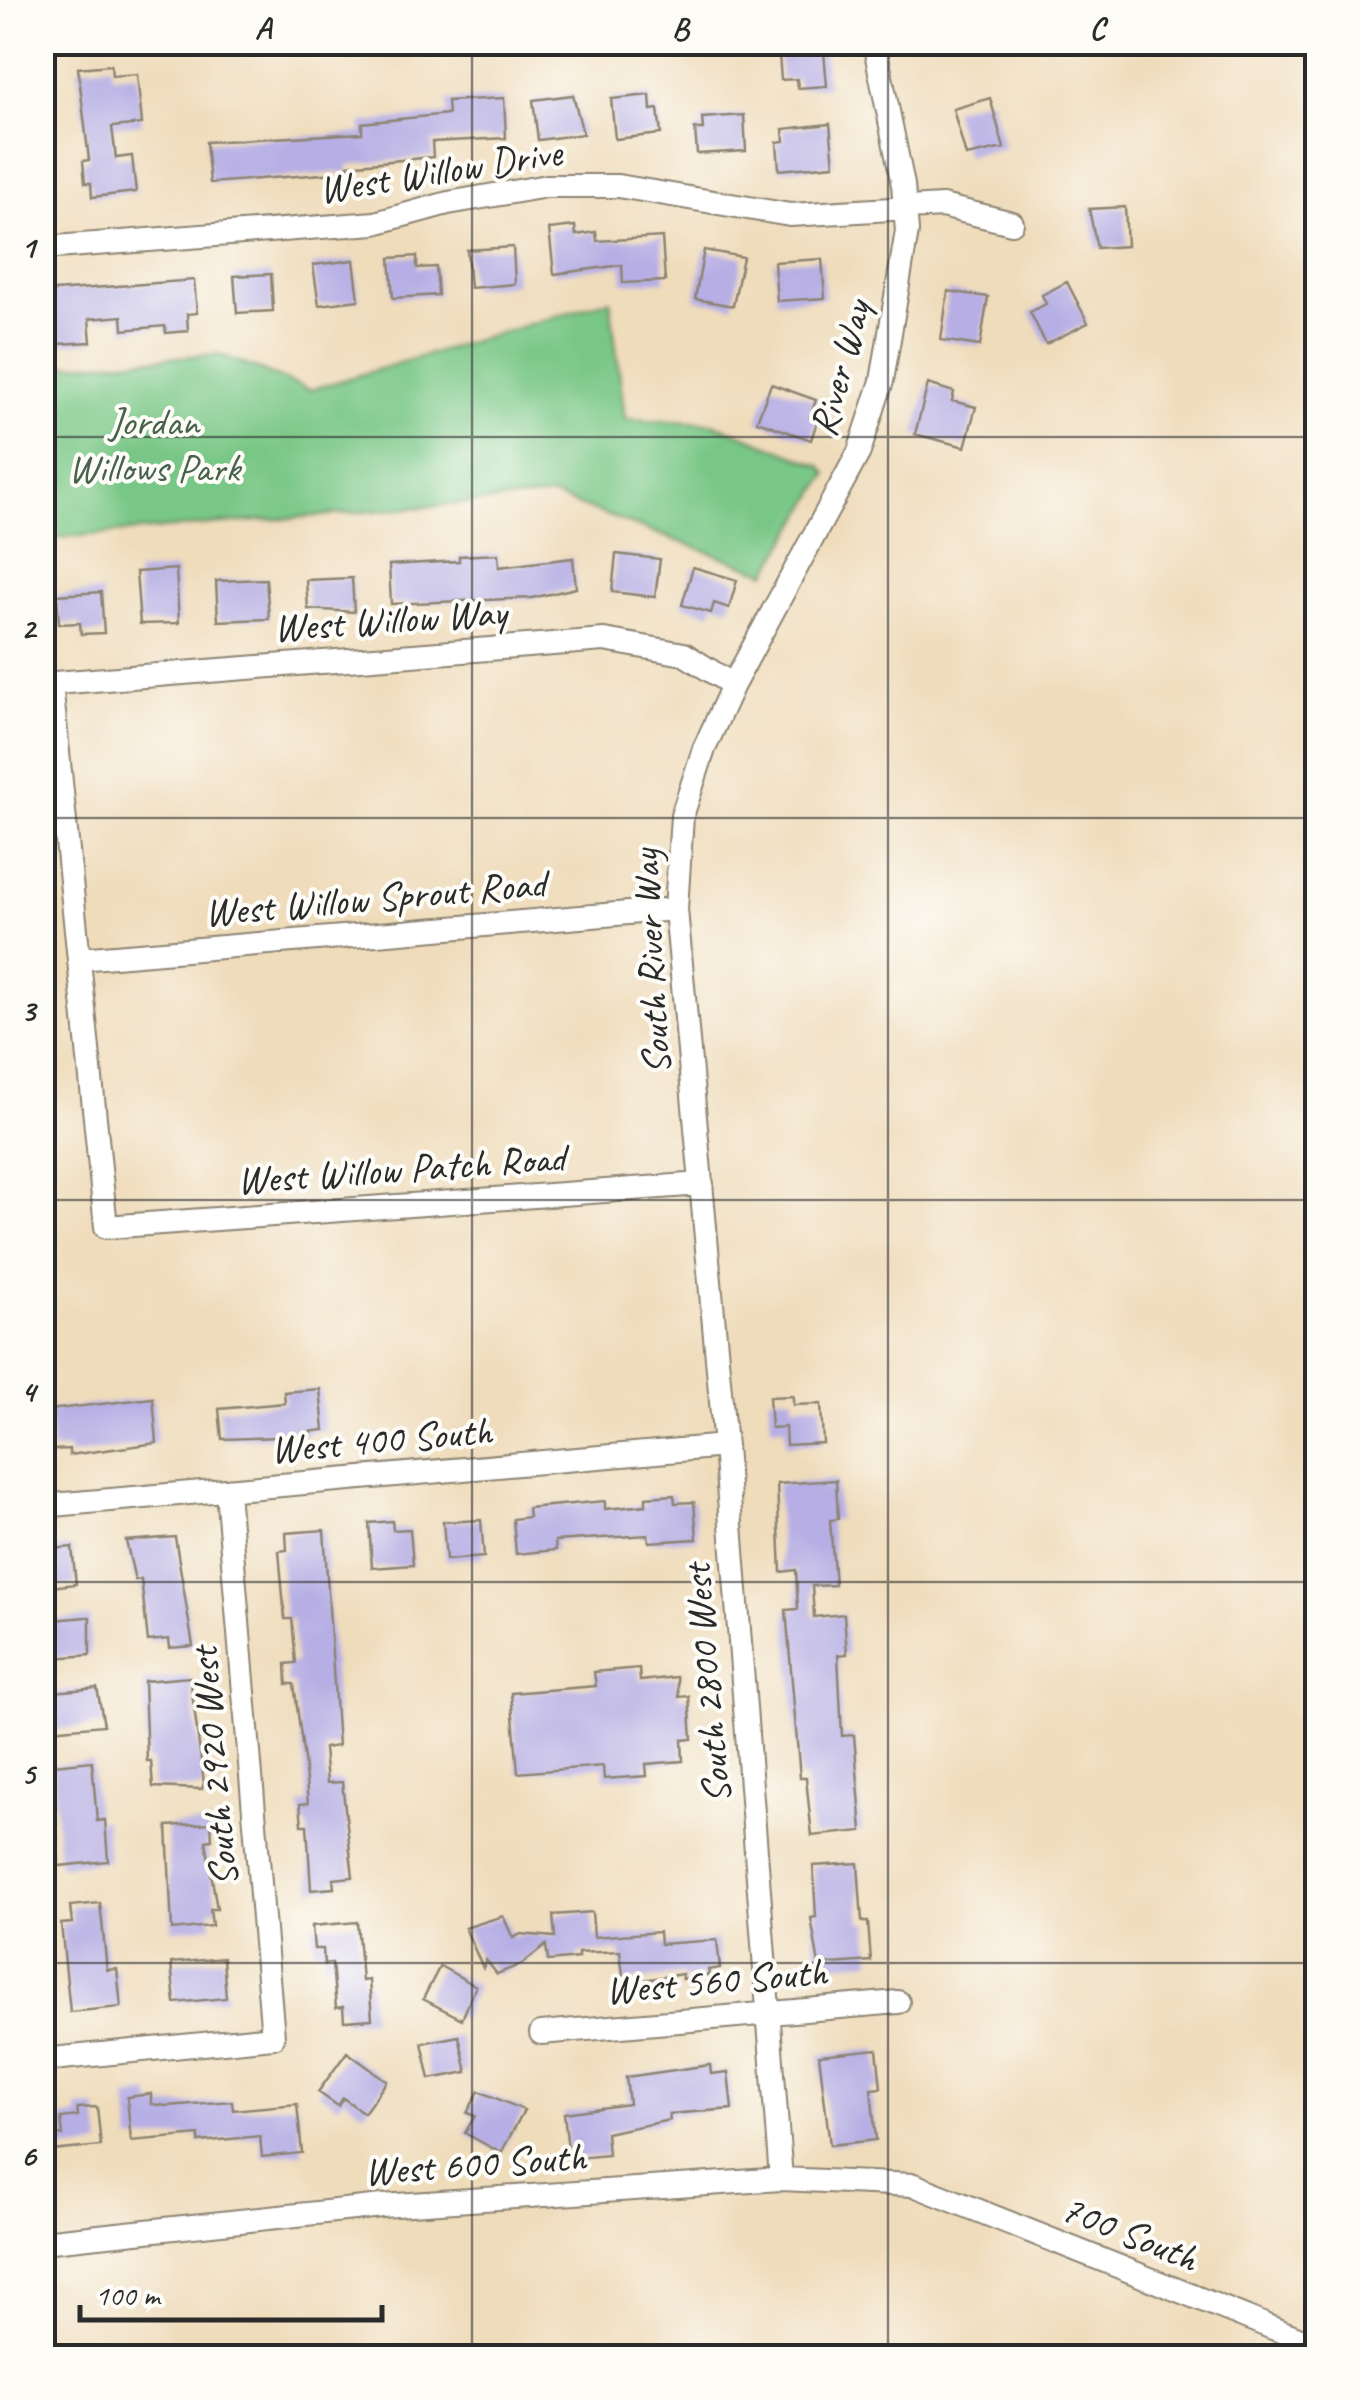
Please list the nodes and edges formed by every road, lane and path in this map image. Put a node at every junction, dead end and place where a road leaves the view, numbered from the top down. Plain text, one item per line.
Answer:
1 (874, 42) edge
2 (42, 206) edge
3 (906, 207) junction
4 (1012, 224) dead end
5 (44, 248) edge
6 (47, 684) edge
7 (733, 685) junction
8 (676, 908) junction
9 (79, 960) junction
10 (702, 1184) junction
11 (725, 1446) junction
12 (227, 1491) junction
13 (42, 1506) edge
14 (898, 2002) dead end
15 (770, 2013) junction
16 (541, 2033) dead end
17 (42, 2060) edge
18 (781, 2179) junction
19 (914, 2185) joint
20 (42, 2242) edge
21 (1318, 2346) edge

1 - 3 street, River Way
2 - 5 street
3 - 4 street, West Willow Drive
3 - 5 street, West Willow Drive
3 - 7 street, River Way
6 - 7 street, West Willow Way
6 - 9 street
7 - 8 street, South River Way
8 - 9 street, West Willow Sprout Road
8 - 10 street, South River Way
9 - 10 street, West Willow Patch Road
10 - 11 street, South 2800 West
11 - 12 street, West 400 South
11 - 15 street, South 2800 West
12 - 13 street, West 400 South
12 - 17 street, South 2920 West
14 - 15 street, West 560 South
15 - 16 street, West 560 South
15 - 18 street, South 2800 West
18 - 19 street, West 600 South
18 - 20 street, West 600 South
19 - 21 street, 700 South

